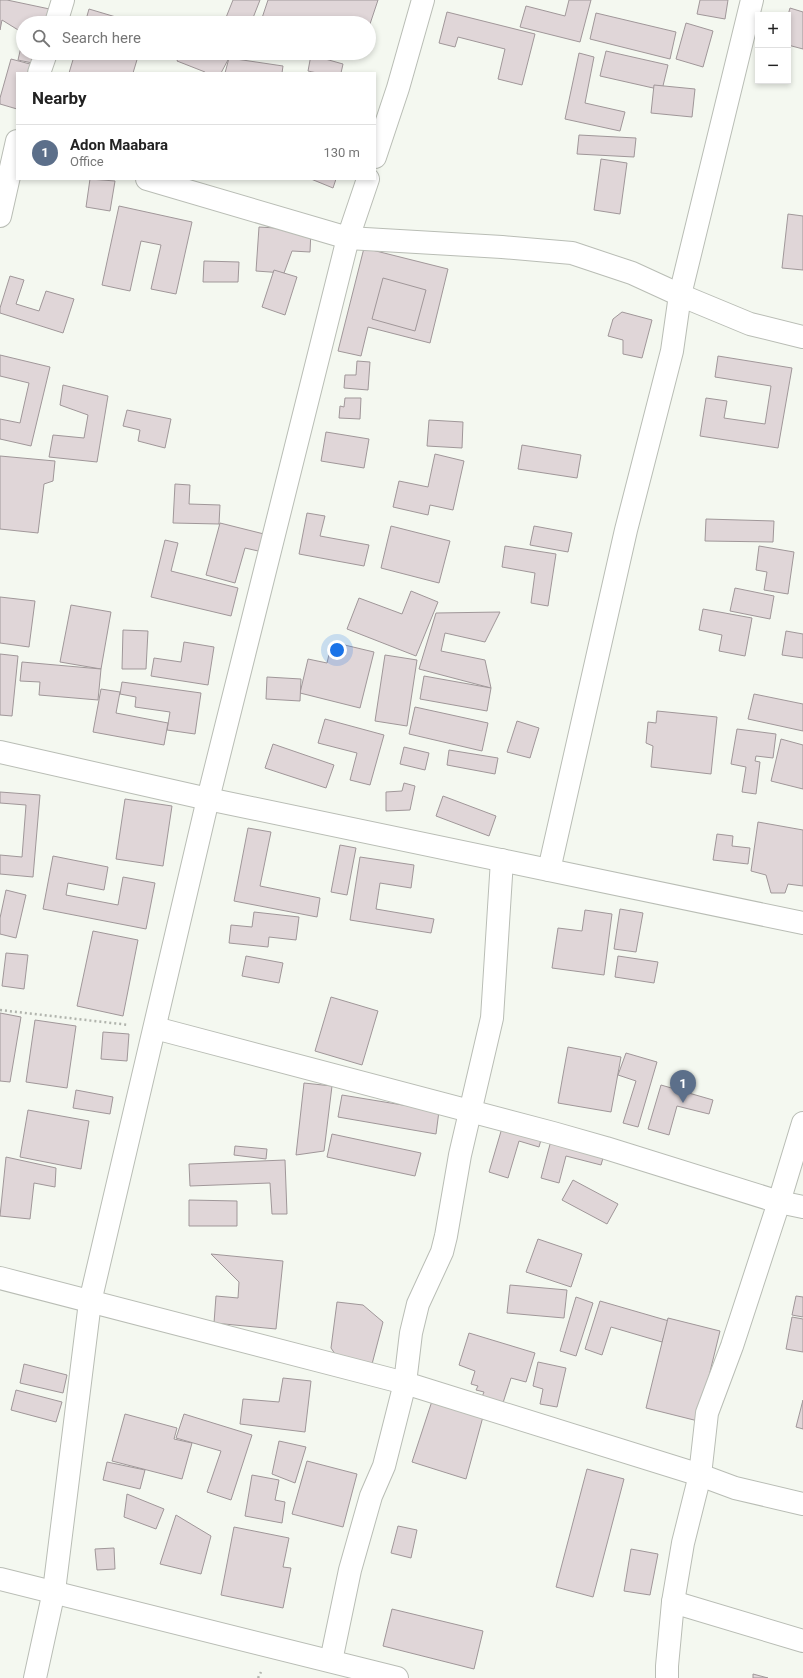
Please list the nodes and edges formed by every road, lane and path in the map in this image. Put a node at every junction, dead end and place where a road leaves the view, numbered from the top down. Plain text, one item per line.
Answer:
1 (63, 0) edge
2 (423, 0) edge
3 (752, 0) edge
4 (58, 16) edge
5 (44, 60) edge
6 (39, 72) edge
7 (0, 136) edge
8 (16, 141) edge
9 (16, 145) edge
10 (376, 154) edge
11 (150, 180) edge
12 (368, 180) edge
13 (0, 216) edge
14 (348, 238) junction
15 (680, 296) junction
16 (803, 337) edge
17 (0, 752) edge
18 (208, 799) junction
19 (502, 860) junction
20 (549, 870) junction
21 (803, 923) edge
22 (0, 1010) edge
23 (155, 1028) junction
24 (469, 1112) junction
25 (803, 1122) edge
26 (779, 1202) junction
27 (803, 1207) edge
28 (0, 1278) edge
29 (90, 1302) junction
30 (405, 1383) junction
31 (700, 1475) junction
32 (803, 1504) edge
33 (0, 1578) edge
34 (54, 1591) junction
35 (673, 1602) junction
36 (803, 1641) edge
37 (331, 1661) junction
38 (35, 1678) edge
39 (397, 1678) edge
40 (668, 1678) edge

1 - 4 street
2 - 10 street
3 - 15 street
5 - 6 street
7 - 8 street
9 - 13 street
11 - 14 street
12 - 14 street
14 - 15 street
14 - 18 street
15 - 16 street
15 - 20 street
17 - 18 street
18 - 19 street
18 - 23 street
19 - 20 street
19 - 24 street
20 - 21 street
22 - 23 path
23 - 24 street
23 - 29 street
24 - 26 street
24 - 30 street
25 - 26 street
26 - 27 street
26 - 31 street
28 - 29 street
29 - 30 street
29 - 34 street
30 - 31 street
30 - 37 street
31 - 32 street
31 - 35 street
33 - 34 street
34 - 37 street
34 - 38 street
35 - 36 street
35 - 40 street
37 - 39 street

